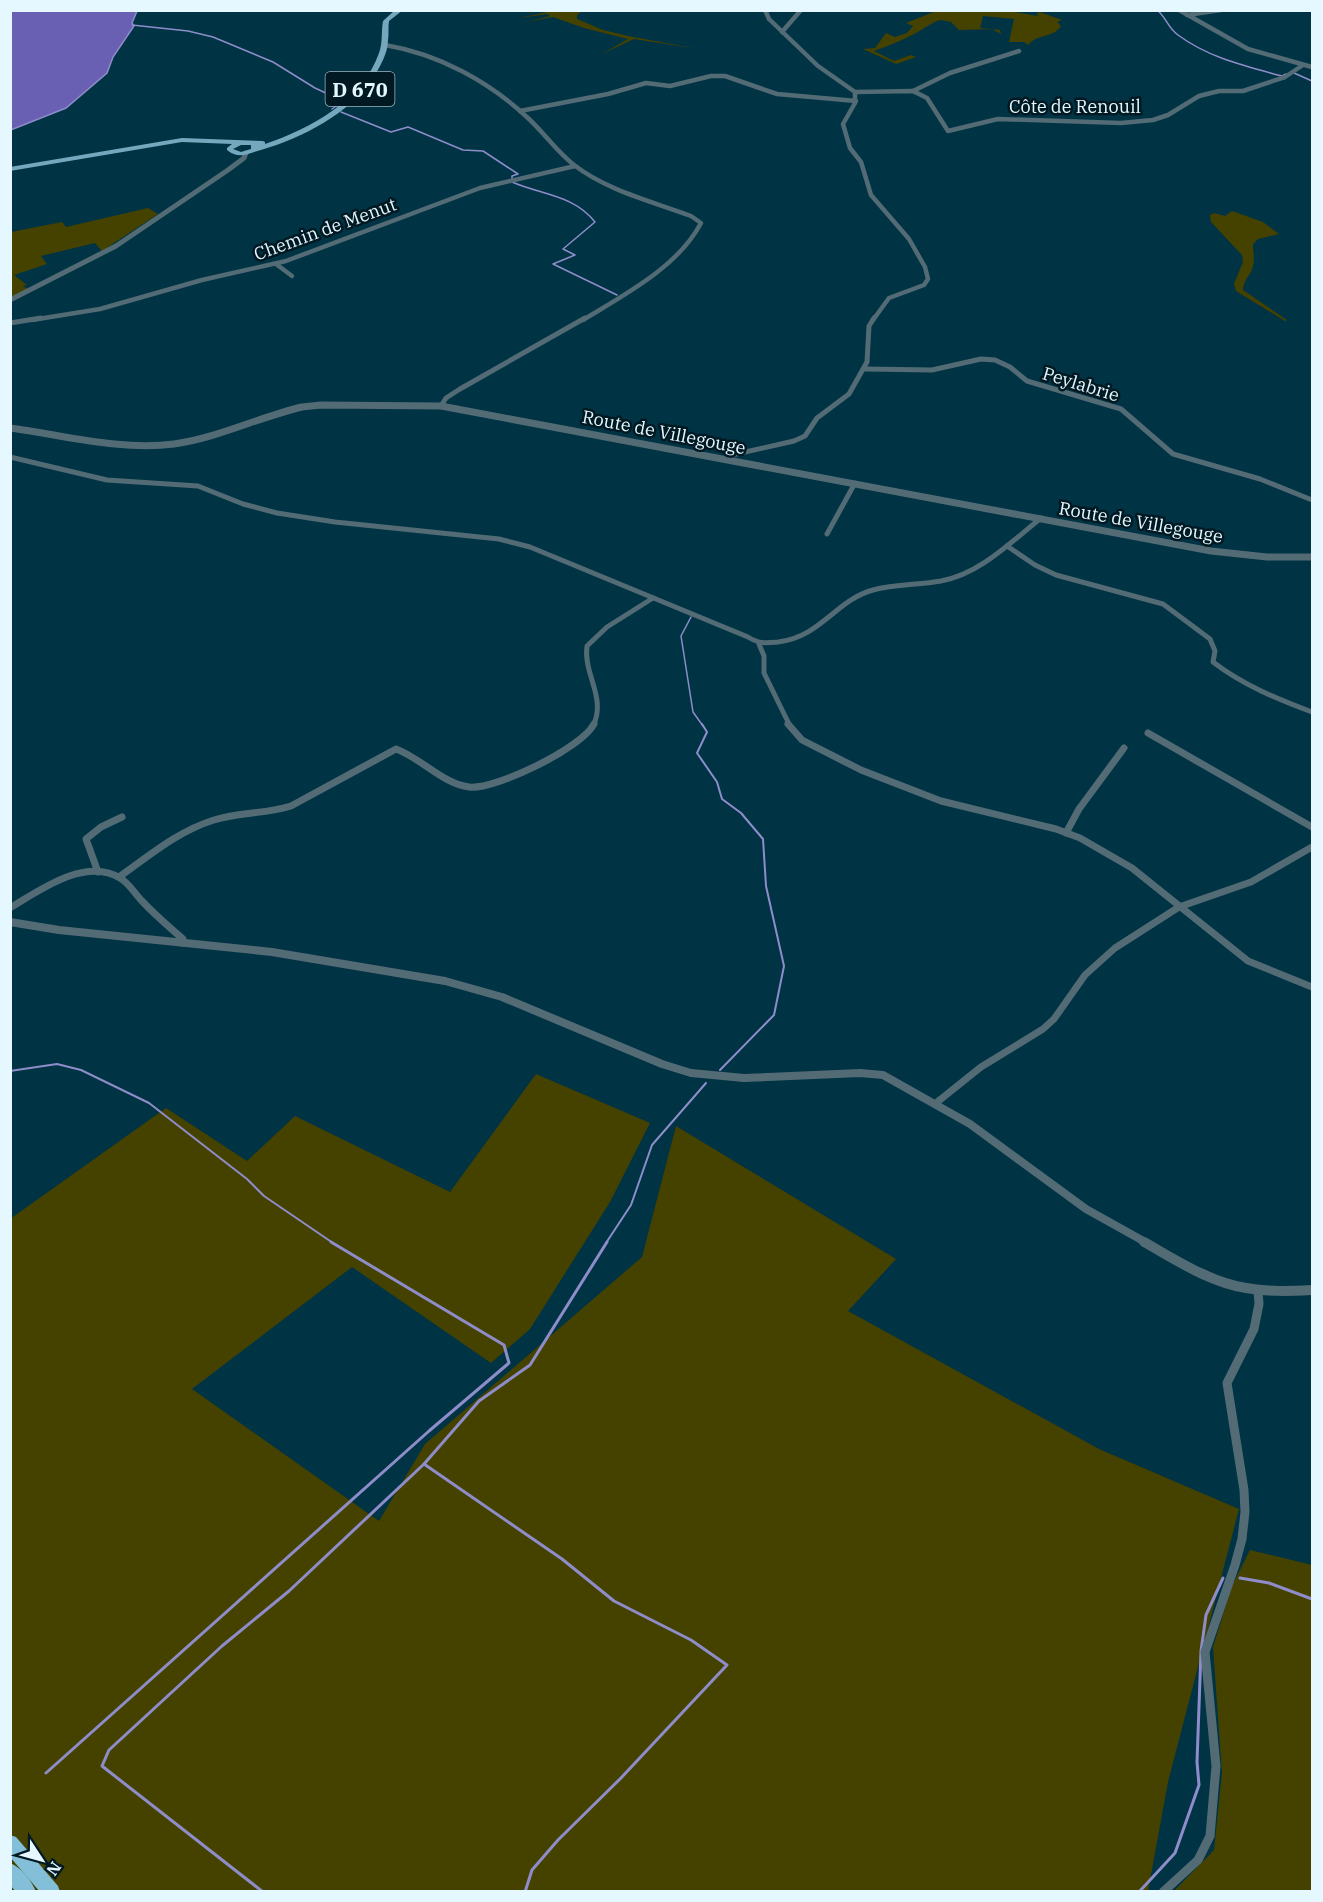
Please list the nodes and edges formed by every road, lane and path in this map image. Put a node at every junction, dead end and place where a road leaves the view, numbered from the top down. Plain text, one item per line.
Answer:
1 (400, 10) edge
2 (765, 10) edge
3 (801, 10) edge
4 (1179, 10) edge
5 (1221, 10) edge
6 (1187, 15) junction
7 (783, 32) junction
8 (385, 45) junction
9 (1019, 51) dead end
10 (1303, 65) junction
11 (1312, 67) edge
12 (914, 91) junction
13 (855, 92) junction
14 (856, 101) junction
15 (520, 111) junction
16 (196, 140) junction
17 (237, 143) junction
18 (255, 146) junction
19 (232, 150) junction
20 (246, 153) junction
21 (233, 166) junction
22 (575, 166) junction
23 (10, 170) edge
24 (276, 264) junction
25 (292, 276) dead end
26 (10, 300) edge
27 (10, 323) edge
28 (865, 369) junction
29 (441, 406) junction
30 (10, 428) edge
31 (10, 457) edge
32 (727, 459) junction
33 (855, 483) junction
34 (1312, 500) edge
35 (1041, 518) junction
36 (827, 534) dead end
37 (1007, 546) junction
38 (1312, 557) edge
39 (653, 597) junction
40 (759, 644) junction
41 (1312, 712) edge
42 (1148, 733) dead end
43 (1124, 748) dead end
44 (122, 817) dead end
45 (1312, 827) edge
46 (1066, 833) junction
47 (1312, 848) edge
48 (98, 872) junction
49 (119, 877) junction
50 (1179, 907) junction
51 (10, 908) edge
52 (10, 922) edge
53 (182, 943) junction
54 (1312, 987) edge
55 (936, 1103) junction
56 (1312, 1290) edge
57 (1258, 1291) junction
58 (10, 1843) edge
59 (10, 1871) edge
60 (28, 1892) edge
61 (52, 1892) edge
62 (1163, 1892) edge

1 - 8 main road, D 670
2 - 7 street
3 - 7 street
4 - 6 street
5 - 6 street
6 - 10 street
7 - 13 street
8 - 15 street
8 - 18 main road, D 670
9 - 12 street
10 - 11 street
10 - 12 street, Côte de Renouil
12 - 13 street
13 - 14 street
14 - 15 street
14 - 28 street
15 - 22 street
16 - 17 main road
16 - 19 main road
16 - 23 main road
17 - 18 main road
17 - 19 main road
18 - 20 main road
19 - 20 main road
19 - 21 street
20 - 21 street
21 - 26 street
22 - 24 street, Chemin de Menut
22 - 29 street
24 - 25 street
24 - 27 street, Chemin de Menut
28 - 32 street
28 - 34 street, Peylabrie
29 - 30 street, Route de Villegouge
29 - 32 street, Route de Villegouge
31 - 39 street
32 - 33 street, Route de Villegouge
33 - 35 street, Route de Villegouge
33 - 36 street
35 - 37 street
35 - 38 street, Route de Villegouge
37 - 40 street
37 - 41 street
39 - 40 street
39 - 49 street
40 - 46 street
42 - 45 street
43 - 46 street
44 - 48 street
46 - 50 street
47 - 50 street
48 - 49 street
48 - 51 street
49 - 53 street
50 - 54 street
50 - 55 street
52 - 53 street
53 - 55 street
55 - 57 street
56 - 57 street
57 - 62 street
58 - 61 highway
59 - 60 highway

